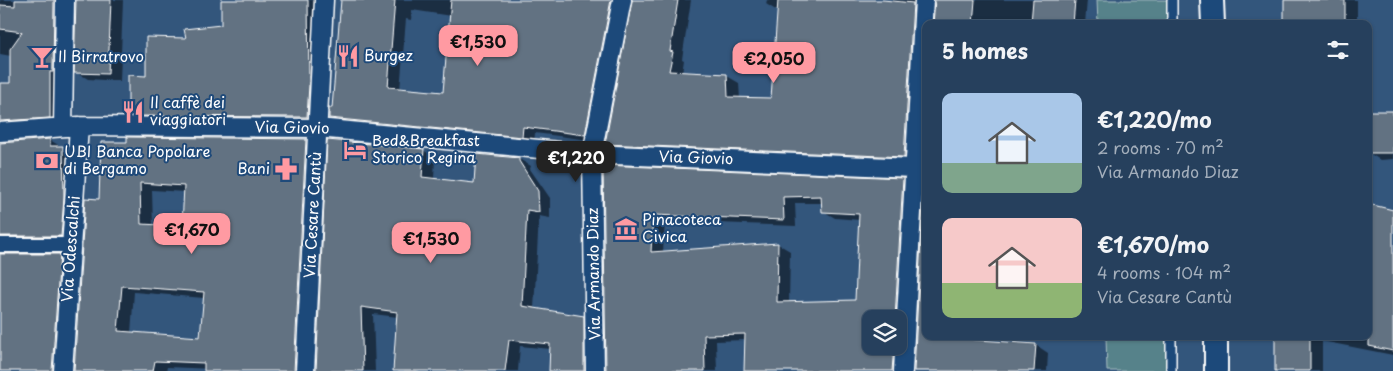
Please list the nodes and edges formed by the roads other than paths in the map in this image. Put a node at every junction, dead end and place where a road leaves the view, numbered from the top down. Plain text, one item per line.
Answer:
1 (64, 0) edge
2 (324, 0) edge
3 (622, 0) edge
4 (924, 0) edge
5 (1172, 0) edge
6 (1212, 0) edge
7 (923, 20) edge
8 (1172, 20) edge
9 (1212, 20) edge
10 (922, 31) edge
11 (71, 127) junction
12 (318, 128) junction
13 (0, 132) edge
14 (592, 154) junction
15 (913, 168) junction
16 (0, 245) edge
17 (71, 245) junction
18 (1171, 340) edge
19 (1216, 340) edge
20 (63, 371) edge
21 (305, 371) edge
22 (595, 371) edge
23 (903, 371) edge
24 (1171, 371) edge
25 (1216, 371) edge

1 - 11 street, Via Odescalchi
2 - 12 street, Via Cesare Cantù
3 - 14 street, Via Armando Diaz
4 - 7 street
5 - 8 lane
6 - 9 street
10 - 15 street
11 - 12 street, Via Giovio
11 - 13 street, Via Giovio
11 - 17 street, Via Odescalchi
12 - 14 street, Via Giovio
12 - 21 street, Via Cesare Cantù
14 - 15 street, Via Giovio
14 - 22 street, Via Armando Diaz
15 - 23 street
16 - 17 street
17 - 20 street, Via Odescalchi
18 - 24 lane
19 - 25 street

